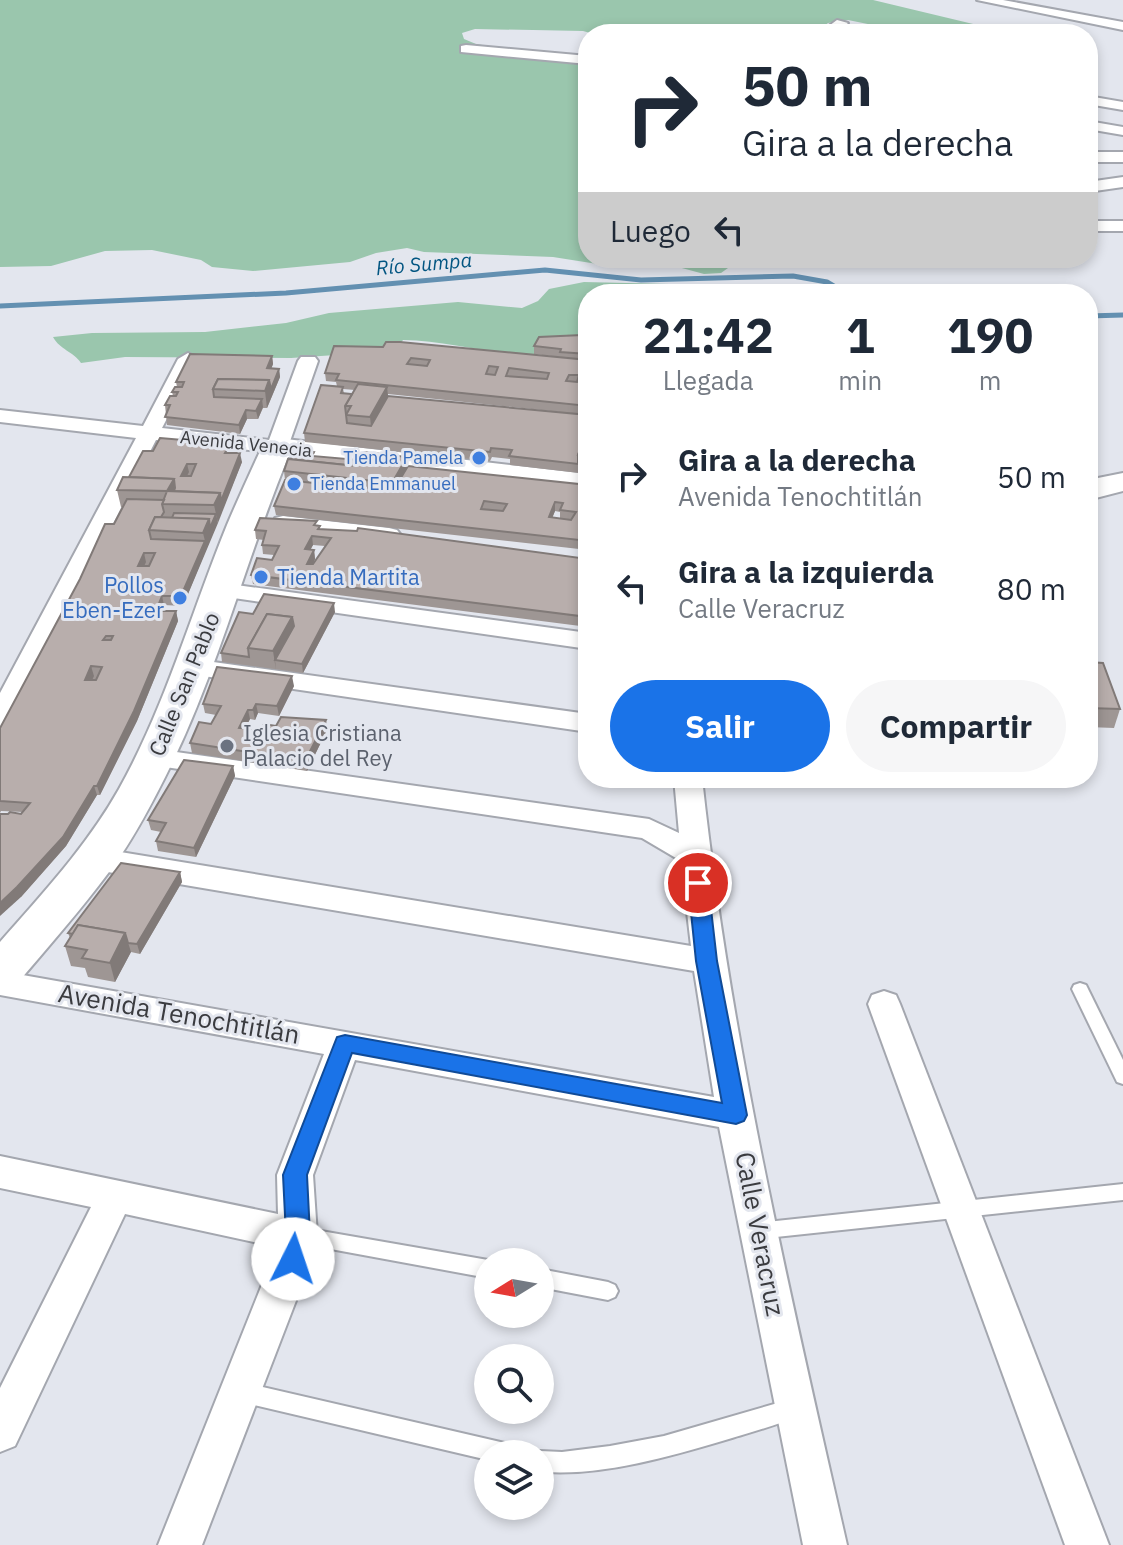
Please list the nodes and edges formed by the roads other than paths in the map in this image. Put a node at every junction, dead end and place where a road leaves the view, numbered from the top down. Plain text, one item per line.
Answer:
1 (983, 0) edge
2 (1123, 26) edge
3 (466, 49) dead end
4 (578, 59) edge
5 (1098, 102) edge
6 (1123, 106) edge
7 (1098, 127) edge
8 (1123, 131) edge
9 (1098, 157) edge
10 (1123, 157) edge
11 (1123, 182) edge
12 (1098, 186) edge
13 (1098, 226) edge
14 (1123, 226) edge
15 (188, 359) edge
16 (308, 361) dead end
17 (0, 416) edge
18 (149, 433) junction
19 (277, 447) junction
20 (578, 482) edge
21 (1123, 482) edge
22 (1098, 488) edge
23 (246, 519) junction
24 (405, 537) edge
25 (222, 590) junction
26 (578, 640) edge
27 (192, 667) junction
28 (0, 718) edge
29 (578, 722) edge
30 (155, 758) junction
31 (689, 788) edge
32 (695, 856) junction
33 (96, 859) junction
34 (707, 961) junction
35 (0, 973) edge
36 (0, 983) edge
37 (1080, 989) dead end
38 (884, 1004) dead end
39 (345, 1043) junction
40 (1123, 1077) edge
41 (736, 1115) junction
42 (0, 1172) edge
43 (1123, 1192) edge
44 (115, 1196) junction
45 (961, 1210) junction
46 (758, 1231) junction
47 (298, 1235) junction
48 (474, 1266) edge
49 (554, 1281) edge
50 (608, 1291) dead end
51 (241, 1392) junction
52 (796, 1408) junction
53 (0, 1432) edge
54 (474, 1446) edge
55 (554, 1463) edge
56 (180, 1545) edge
57 (825, 1545) edge
58 (1087, 1545) edge

1 - 2 street
3 - 4 street
5 - 6 street
7 - 8 street
9 - 10 street
11 - 12 street
13 - 14 street
15 - 18 street
16 - 19 street, Calle San Pablo
17 - 18 street, Avenida Venecia
18 - 19 street, Avenida Venecia
18 - 28 street
19 - 20 street, Avenida Venecia
19 - 23 street, Calle San Pablo
21 - 22 street
23 - 24 street
23 - 25 street, Calle San Pablo
25 - 26 street
25 - 27 street, Calle San Pablo
27 - 29 street
27 - 30 street, Calle San Pablo
30 - 32 street
30 - 33 street, Calle San Pablo
31 - 32 street, Calle Veracruz
32 - 34 street, Calle Veracruz
33 - 34 street
33 - 35 street, Calle San Pablo
34 - 41 street, Calle Veracruz
36 - 39 street, Avenida Tenochtitlán
37 - 40 lane
38 - 45 street
39 - 41 street, Avenida Tenochtitlán
39 - 47 street
41 - 46 street, Calle Veracruz
42 - 44 street
43 - 45 lane
44 - 47 street
44 - 53 street
45 - 46 lane
45 - 58 street
46 - 52 street, Calle Veracruz
47 - 48 lane
47 - 51 street
49 - 50 lane
51 - 54 lane
51 - 56 street
52 - 55 lane
52 - 57 street, Calle Veracruz

